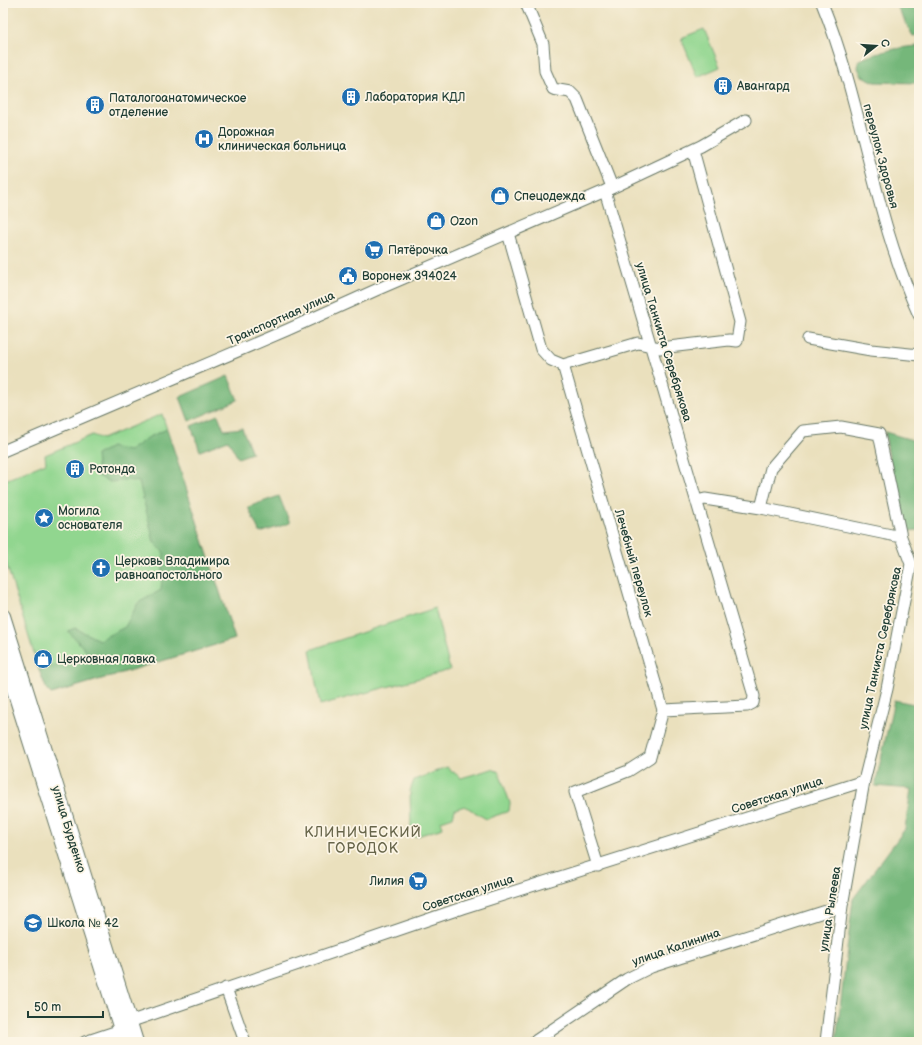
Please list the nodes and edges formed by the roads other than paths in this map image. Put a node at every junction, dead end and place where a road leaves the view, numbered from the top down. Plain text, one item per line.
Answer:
1 (526, 3) edge
2 (822, 3) edge
3 (746, 120) dead end
4 (693, 150) junction
5 (608, 189) junction
6 (508, 233) junction
7 (919, 315) edge
8 (808, 339) dead end
9 (652, 345) junction
10 (919, 355) edge
11 (563, 365) junction
12 (3, 451) edge
13 (697, 501) junction
14 (761, 508) junction
15 (901, 537) junction
16 (3, 616) edge
17 (3, 655) edge
18 (662, 710) junction
19 (864, 780) junction
20 (598, 866) junction
21 (842, 906) junction
22 (226, 988) junction
23 (125, 1031) edge
24 (85, 1042) edge
25 (136, 1042) edge
26 (245, 1042) edge
27 (534, 1042) edge
28 (826, 1042) edge

1 - 5 street, улица Танкиста Серебрякова
2 - 7 street, переулок Здоровья
3 - 4 street, Транспортная улица
4 - 5 street, Транспортная улица
4 - 9 street
5 - 6 street, Транспортная улица
5 - 9 street, улица Танкиста Серебрякова
6 - 11 street
6 - 12 street, Транспортная улица
8 - 10 street
9 - 11 street
9 - 13 street, улица Танкиста Серебрякова
11 - 18 street, Лечебный переулок
13 - 14 street
13 - 18 street, улица Танкиста Серебрякова
14 - 15 street
14 - 15 street, улица Танкиста Серебрякова
15 - 19 street, улица Танкиста Серебрякова
16 - 23 main road, улица Бурденко
17 - 23 main road, улица Бурденко
18 - 20 street
19 - 20 street, Советская улица
19 - 21 street, улица Рылеева
20 - 22 street, Советская улица
21 - 27 street, улица Калинина
21 - 28 street, улица Рылеева
22 - 23 street, Советская улица
22 - 26 street
23 - 24 street, Советская улица
23 - 25 main road, улица Бурденко

